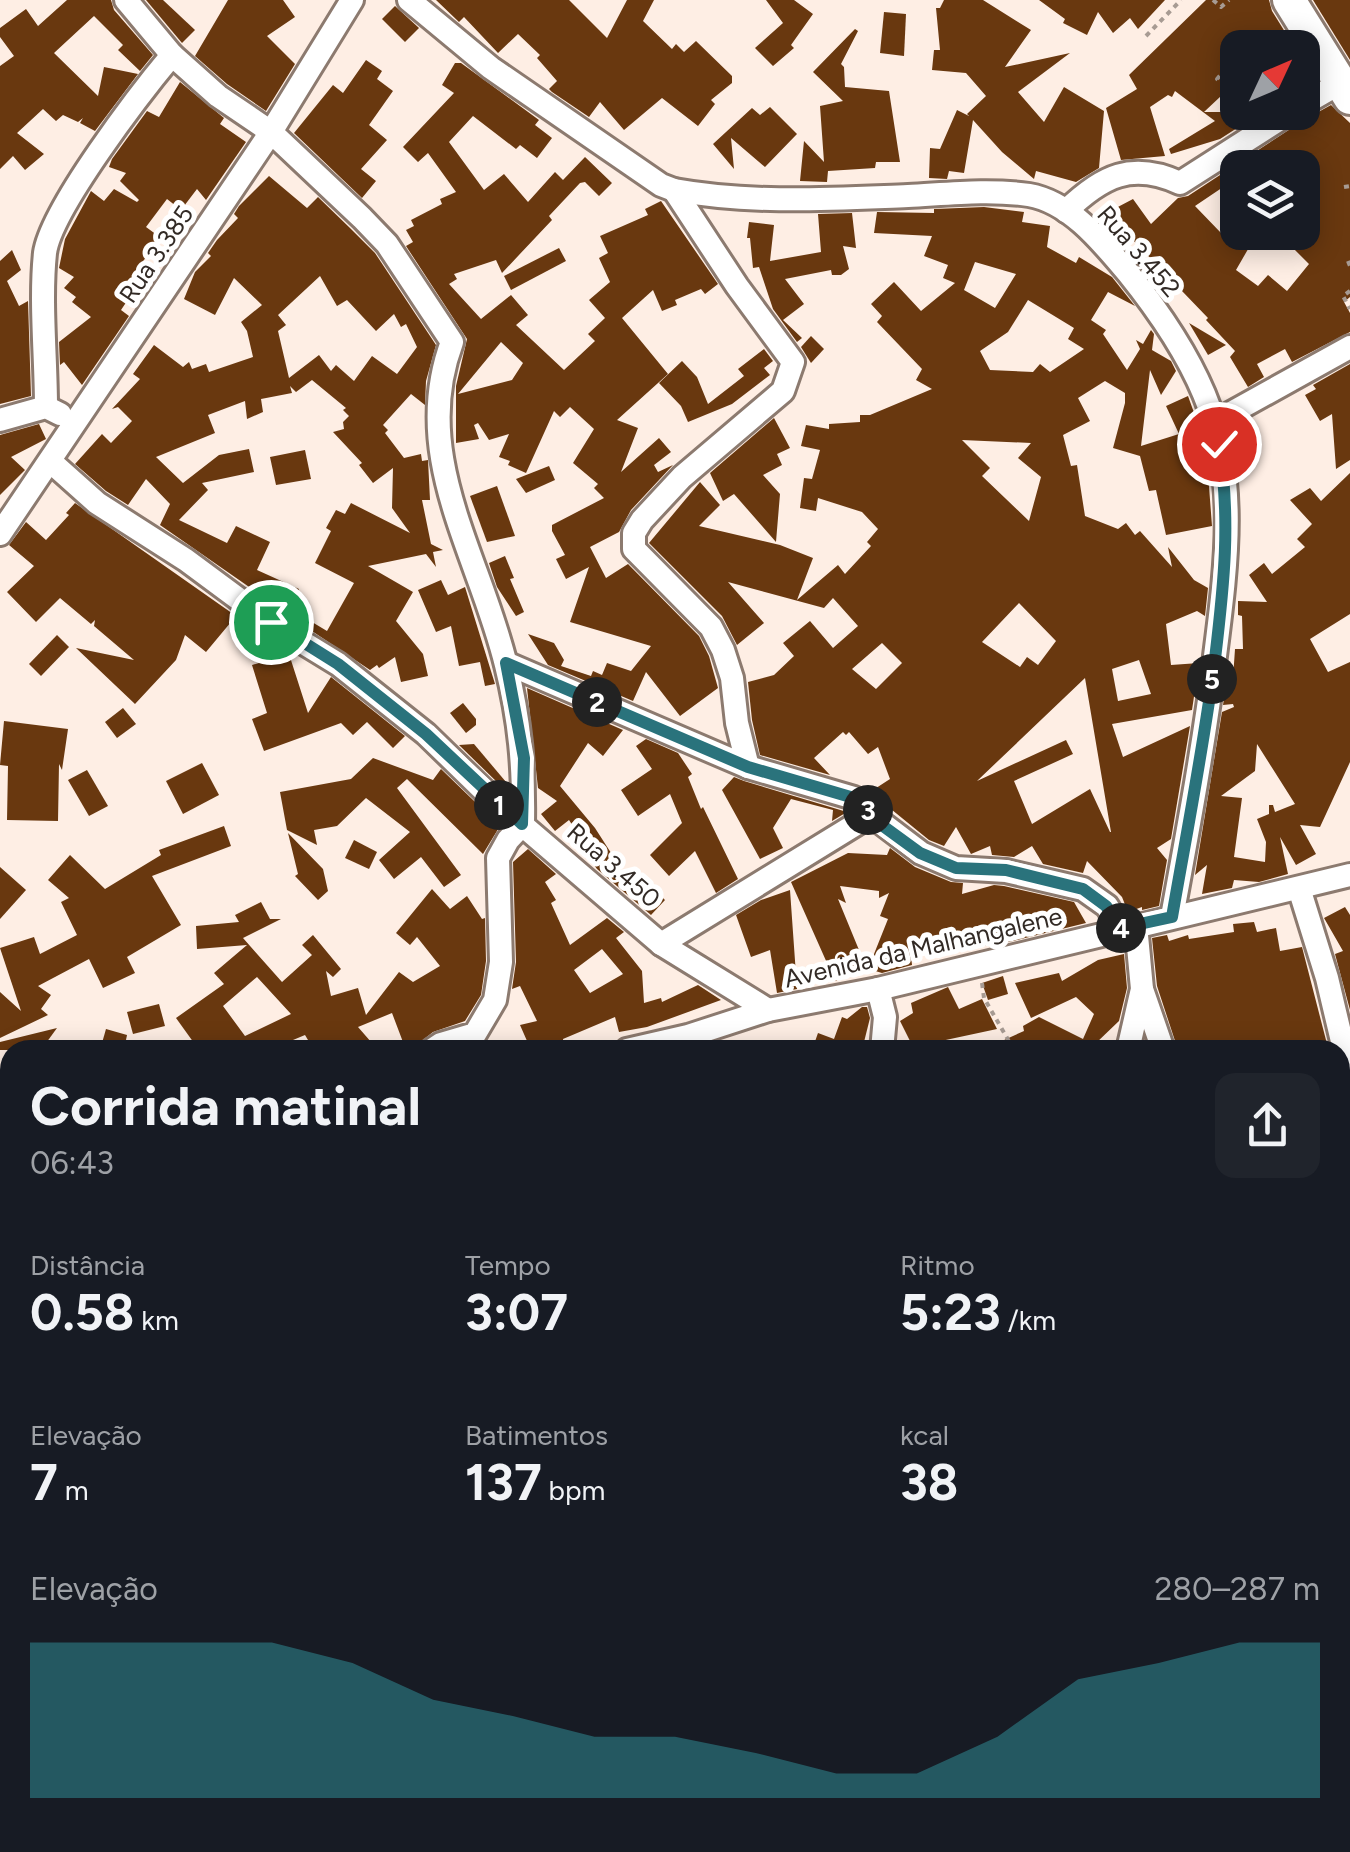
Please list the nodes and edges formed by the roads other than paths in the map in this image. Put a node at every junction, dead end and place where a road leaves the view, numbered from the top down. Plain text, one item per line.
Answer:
1 (126, 0) edge
2 (352, 0) edge
3 (408, 0) edge
4 (1290, 0) edge
5 (172, 55) junction
6 (1345, 90) edge
7 (1320, 99) edge
8 (1263, 130) edge
9 (271, 132) junction
10 (674, 190) junction
11 (1066, 210) junction
12 (1350, 347) edge
13 (46, 406) junction
14 (0, 420) edge
15 (76, 423) junction
16 (1214, 424) junction
17 (50, 461) junction
18 (0, 534) edge
19 (506, 663) junction
20 (748, 767) junction
21 (872, 815) junction
22 (522, 824) junction
23 (1350, 875) edge
24 (1298, 888) junction
25 (1172, 917) junction
26 (1128, 927) junction
27 (662, 944) junction
28 (1142, 989) junction
29 (878, 990) junction
30 (768, 1010) junction
31 (455, 1040) edge
32 (693, 1040) edge
33 (883, 1040) edge
34 (1130, 1040) edge
35 (1160, 1040) edge
36 (1342, 1040) edge

1 - 5 street
2 - 9 street, Rua 3.385
3 - 10 street, Rua 3.452
4 - 6 street
5 - 9 street
5 - 13 street
6 - 7 street
8 - 11 street
9 - 15 street, Rua 3.385
9 - 19 street
10 - 11 street, Rua 3.452
10 - 20 street
11 - 16 street, Rua 3.452
12 - 16 street
13 - 14 street
13 - 15 street
15 - 17 street, Rua 3.385
16 - 25 street, Rua 3.452
17 - 18 street, Rua 3.385
17 - 22 street, Rua 3.450
19 - 20 street
19 - 22 street
20 - 21 street
21 - 26 street
21 - 27 street
22 - 27 street, Rua 3.450
22 - 31 street
23 - 24 street, Avenida da Malhangalene
24 - 25 street, Avenida da Malhangalene
24 - 36 street
25 - 26 street, Avenida da Malhangalene
26 - 28 street
26 - 29 street, Avenida da Malhangalene
27 - 30 street, Rua 3.450
28 - 34 street
28 - 35 street
29 - 30 street, Avenida da Malhangalene
29 - 33 street
30 - 32 street, Avenida da Malhangalene

